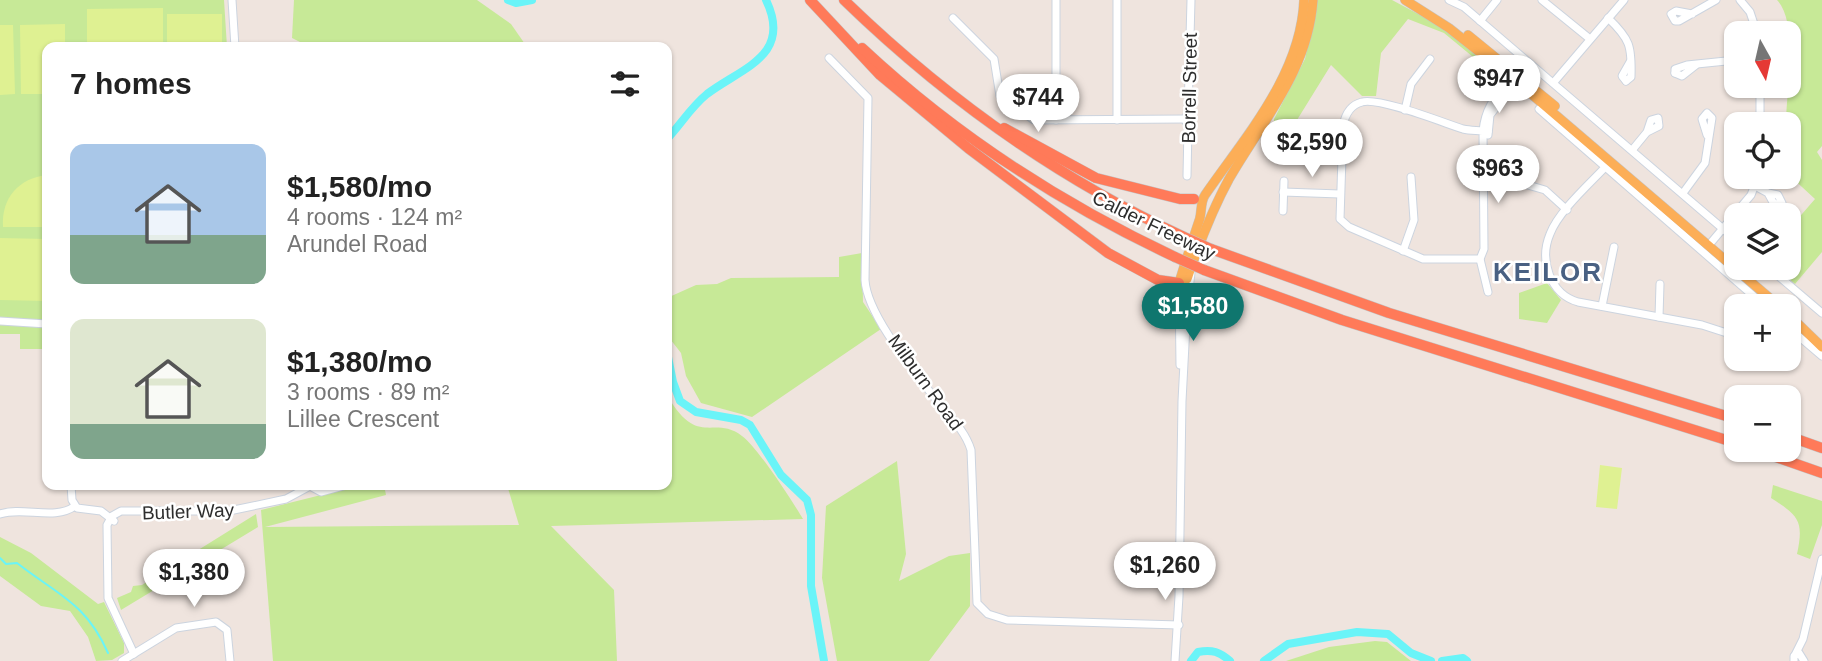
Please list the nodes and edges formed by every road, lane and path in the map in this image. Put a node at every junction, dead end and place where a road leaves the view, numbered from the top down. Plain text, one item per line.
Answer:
1 (232, 0) edge
2 (811, 0) edge
3 (844, 0) edge
4 (1056, 0) edge
5 (1117, 0) edge
6 (1191, 0) edge
7 (1405, 0) edge
8 (1417, 0) edge
9 (1449, 0) edge
10 (1497, 0) edge
11 (1542, 0) edge
12 (1623, 0) edge
13 (1716, 0) edge
14 (1740, 0) edge
15 (1308, 2) edge
16 (1692, 14) dead end
17 (953, 18) dead end
18 (1608, 18) junction
19 (1480, 21) junction
20 (1753, 21) edge
21 (1590, 38) junction
22 (235, 42) edge
23 (829, 58) dead end
24 (1430, 60) dead end
25 (1630, 62) dead end
26 (1724, 62) edge
27 (1696, 65) dead end
28 (1515, 77) junction
29 (1554, 82) junction
30 (947, 93) junction
31 (1539, 109) dead end
32 (1405, 110) junction
33 (1185, 119) junction
34 (1056, 120) junction
35 (1117, 120) junction
36 (1485, 131) junction
37 (1647, 132) dead end
38 (1707, 135) dead end
39 (1633, 149) junction
40 (1610, 162) junction
41 (1187, 176) dead end
42 (1411, 177) dead end
43 (1284, 181) dead end
44 (1521, 183) dead end
45 (1761, 189) edge
46 (1283, 192) junction
47 (1683, 193) junction
48 (1768, 193) dead end
49 (1340, 194) junction
50 (1199, 198) junction
51 (1216, 205) junction
52 (1567, 210) junction
53 (1283, 211) dead end
54 (1724, 228) joint
55 (1204, 229) junction
56 (1707, 243) junction
57 (1614, 247) dead end
58 (1403, 251) junction
59 (1482, 257) junction
60 (1783, 280) edge
61 (1179, 284) junction
62 (1660, 284) dead end
63 (1488, 292) dead end
64 (1752, 294) edge
65 (1765, 294) edge
66 (1602, 306) junction
67 (1822, 313) edge
68 (1659, 317) junction
69 (0, 321) edge
70 (42, 324) edge
71 (1801, 326) edge
72 (1724, 332) edge
73 (1811, 334) junction
74 (1801, 338) edge
75 (1822, 341) edge
76 (1822, 347) edge
77 (1822, 356) edge
78 (1182, 401) junction
79 (1724, 415) edge
80 (1724, 439) edge
81 (1801, 441) edge
82 (1822, 448) edge
83 (1789, 462) edge
84 (1822, 474) edge
85 (72, 490) edge
86 (303, 490) edge
87 (74, 505) junction
88 (0, 514) edge
89 (111, 520) junction
90 (1822, 559) edge
91 (1176, 625) junction
92 (129, 658) edge
93 (1799, 658) edge
94 (230, 661) edge
95 (1175, 661) edge

1 - 22 street
2 - 61 highway
2 - 80 highway, Calder Freeway, bridge
3 - 30 highway, Calder Freeway
4 - 34 street
5 - 35 street
6 - 33 street, Borrell Street
7 - 28 main road
8 - 28 main road
9 - 19 street
10 - 19 street
11 - 21 street
12 - 18 street
13 - 16 street
14 - 20 street
15 - 50 main road
15 - 51 main road
17 - 34 street
18 - 21 street
18 - 25 street
19 - 29 street
21 - 29 street
23 - 91 street, Milburn Road
24 - 32 street
26 - 27 street
28 - 36 street
28 - 40 main road
29 - 39 street
30 - 50 highway
30 - 79 highway, Calder Freeway, bridge
31 - 40 street
32 - 36 street
32 - 49 street
33 - 35 street
33 - 41 street, Borrell Street
34 - 35 street
36 - 59 street
37 - 39 street
38 - 47 street
39 - 47 street
40 - 52 street
40 - 56 main road
40 - 64 street
42 - 58 street
43 - 46 street
44 - 52 street
45 - 48 street
46 - 49 street
46 - 53 street
47 - 54 street
49 - 58 street
50 - 51 main road
50 - 61 main road
51 - 55 main road
52 - 66 street
54 - 56 street
55 - 61 main road
55 - 78 street
56 - 65 main road
57 - 66 street
58 - 59 street
59 - 63 street
60 - 67 street
61 - 78 street
62 - 68 street
66 - 68 street
68 - 72 street
69 - 70 street
71 - 73 main road
73 - 75 main road
73 - 76 main road
74 - 77 street
78 - 91 street
81 - 82 highway
83 - 84 highway
85 - 87 street
86 - 89 street, Butler Way
87 - 88 street
87 - 89 street
89 - 92 street, Butler Way
90 - 93 street
91 - 95 street
92 - 94 street

